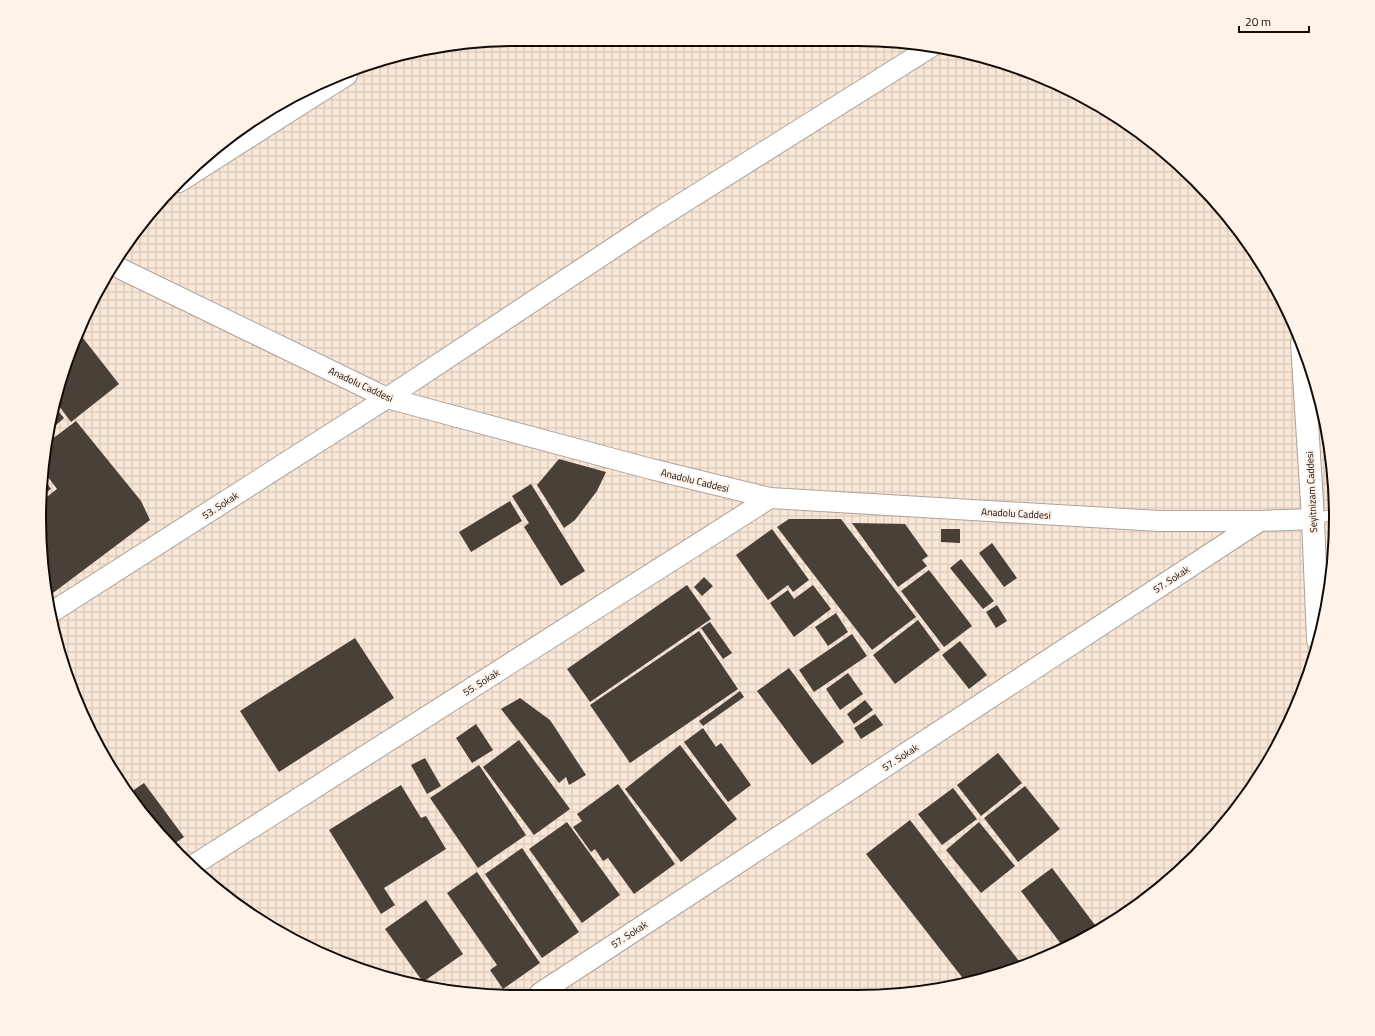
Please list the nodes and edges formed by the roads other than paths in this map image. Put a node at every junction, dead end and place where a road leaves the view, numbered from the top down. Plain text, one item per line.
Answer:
1 (925, 51) edge
2 (333, 84) edge
3 (205, 165) edge
4 (118, 268) edge
5 (1303, 364) edge
6 (387, 398) junction
7 (770, 498) junction
8 (1329, 516) edge
9 (1313, 519) junction
10 (1260, 521) junction
11 (55, 610) edge
12 (1317, 622) edge
13 (196, 863) edge
14 (545, 990) edge

1 - 6 street, 53. Sokak
2 - 3 street
4 - 6 street, Anadolu Caddesi
5 - 9 street, Seyitnizam Caddesi
6 - 7 street, Anadolu Caddesi
6 - 11 street, 53. Sokak
7 - 10 street, Anadolu Caddesi
7 - 13 street, 55. Sokak
8 - 9 lane
9 - 10 street, Anadolu Caddesi
9 - 12 street, Seyitnizam Caddesi
10 - 14 street, 57. Sokak

